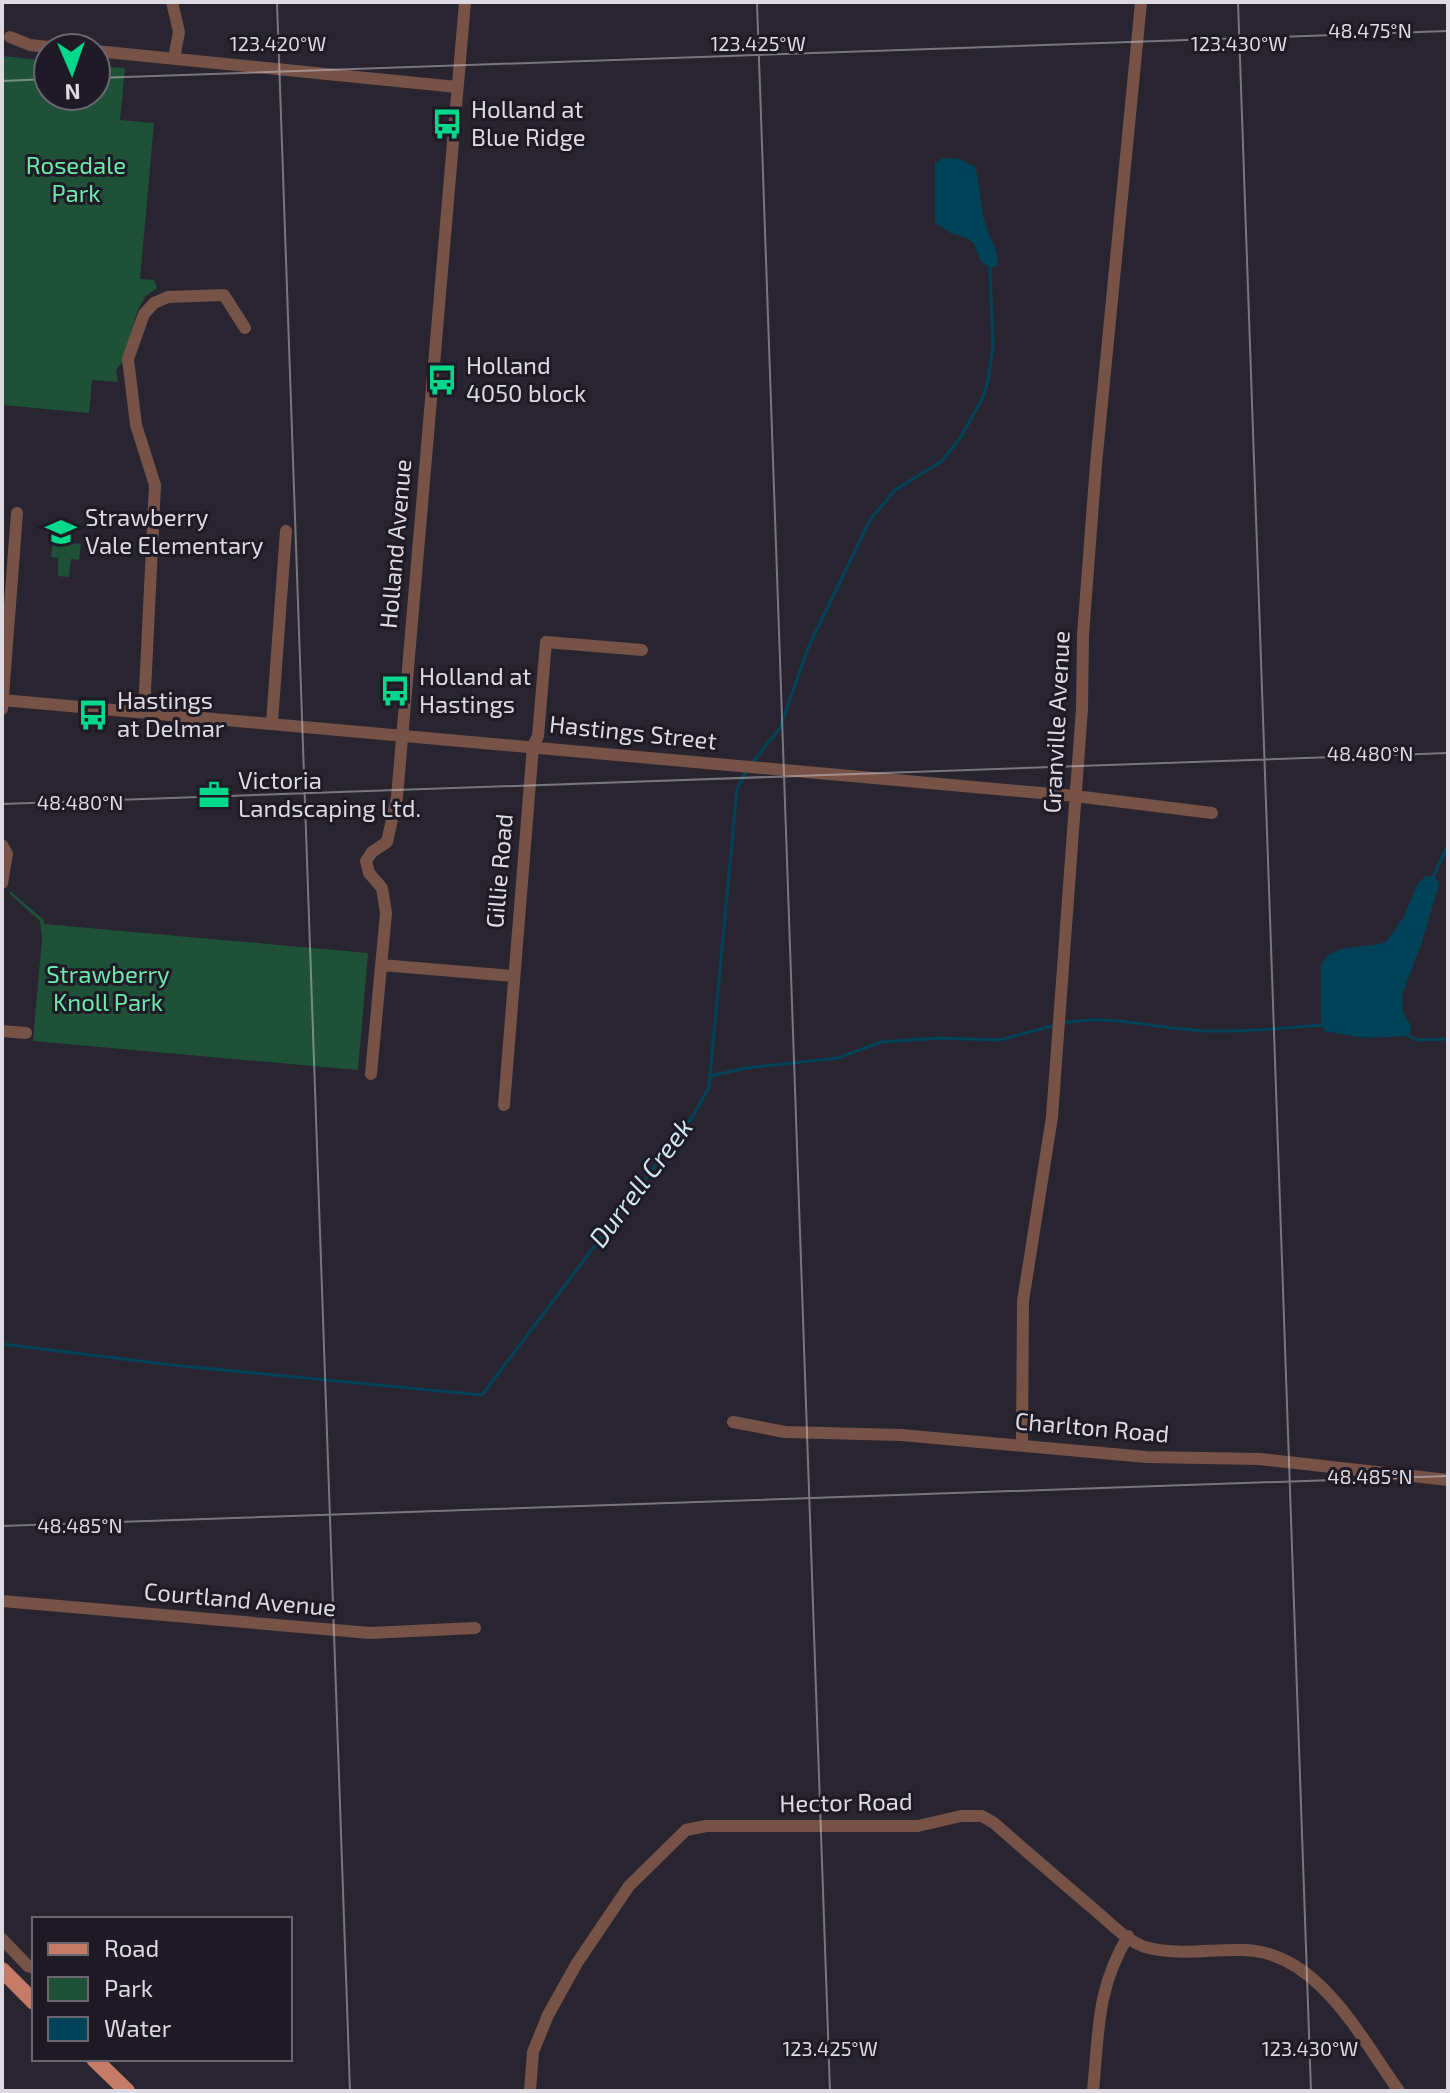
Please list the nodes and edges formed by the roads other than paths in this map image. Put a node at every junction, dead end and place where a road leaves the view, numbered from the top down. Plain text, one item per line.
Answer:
1 (172, 2) edge
2 (465, 2) edge
3 (1141, 2) edge
4 (10, 37) dead end
5 (32, 45) edge
6 (112, 52) edge
7 (174, 58) junction
8 (457, 87) junction
9 (245, 328) dead end
10 (17, 513) dead end
11 (286, 531) dead end
12 (642, 650) dead end
13 (3, 703) edge
14 (144, 712) junction
15 (272, 722) junction
16 (401, 734) junction
17 (533, 746) junction
18 (1075, 796) junction
19 (1212, 813) dead end
20 (2, 845) edge
21 (2, 883) edge
22 (381, 965) junction
23 (514, 976) junction
24 (2, 1031) edge
25 (26, 1033) dead end
26 (371, 1074) dead end
27 (504, 1105) dead end
28 (733, 1422) dead end
29 (1022, 1444) junction
30 (1448, 1480) edge
31 (2, 1601) edge
32 (475, 1628) dead end
33 (1128, 1936) junction
34 (2, 1939) edge
35 (32, 1967) edge
36 (2, 1970) edge
37 (32, 2000) edge
38 (96, 2061) edge
39 (127, 2091) edge
40 (530, 2091) edge
41 (1093, 2091) edge
42 (1399, 2091) edge

1 - 7 street
2 - 8 street, Holland Avenue
3 - 18 street, Granville Avenue
4 - 5 street
6 - 7 street
7 - 8 street
8 - 16 street, Holland Avenue
9 - 14 street
10 - 13 street
11 - 15 street
12 - 17 street, Gillie Road
13 - 14 street, Hastings Street
14 - 15 street, Hastings Street
15 - 16 street, Hastings Street
16 - 17 street, Hastings Street
16 - 22 street, Holland Avenue
17 - 18 street, Hastings Street
17 - 23 street, Gillie Road
18 - 19 street, Hastings Street
18 - 29 street, Granville Avenue
20 - 21 street
22 - 23 street
22 - 26 street, Holland Avenue
23 - 27 street, Gillie Road
24 - 25 street
28 - 29 street, Charlton Road
29 - 30 street, Charlton Road
31 - 32 street, Courtland Avenue
33 - 40 street, Hector Road
33 - 41 street
33 - 42 street, Hector Road
34 - 35 street
36 - 37 main road
38 - 39 main road

